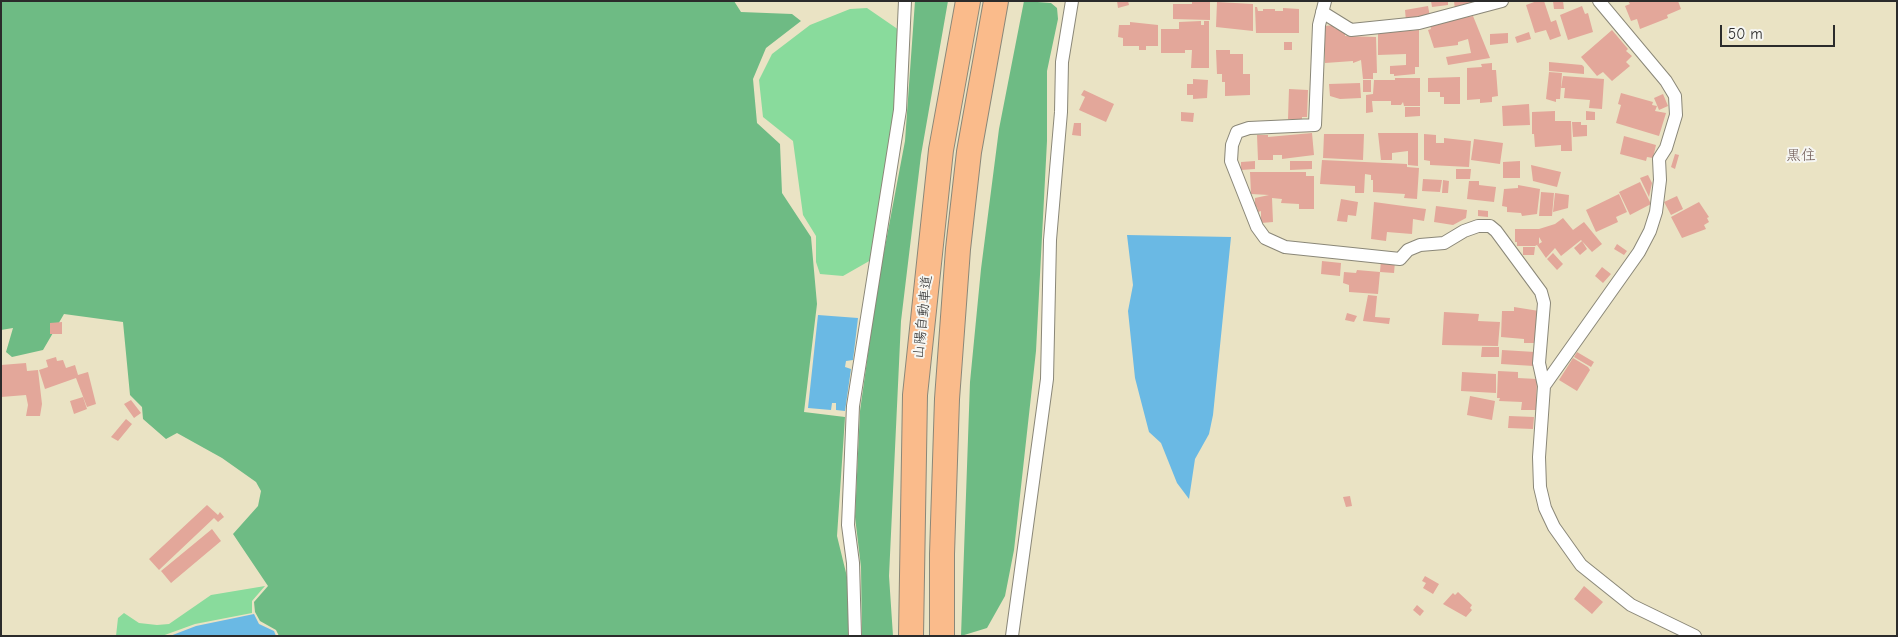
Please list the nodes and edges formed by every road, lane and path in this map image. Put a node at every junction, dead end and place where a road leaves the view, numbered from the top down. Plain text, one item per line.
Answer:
1 (905, 1) edge
2 (968, 1) edge
3 (996, 1) edge
4 (1072, 1) edge
5 (1502, 1) edge
6 (1602, 2) edge
7 (1323, 7) edge
8 (1544, 386) junction
9 (855, 636) edge
10 (911, 636) edge
11 (942, 636) edge
12 (1012, 636) edge
13 (1695, 636) edge

1 - 9 street
2 - 10 highway, 山陽自動車道
3 - 11 highway, 山陽自動車道
4 - 12 street
5 - 7 street
6 - 8 street
7 - 8 street
8 - 13 street

